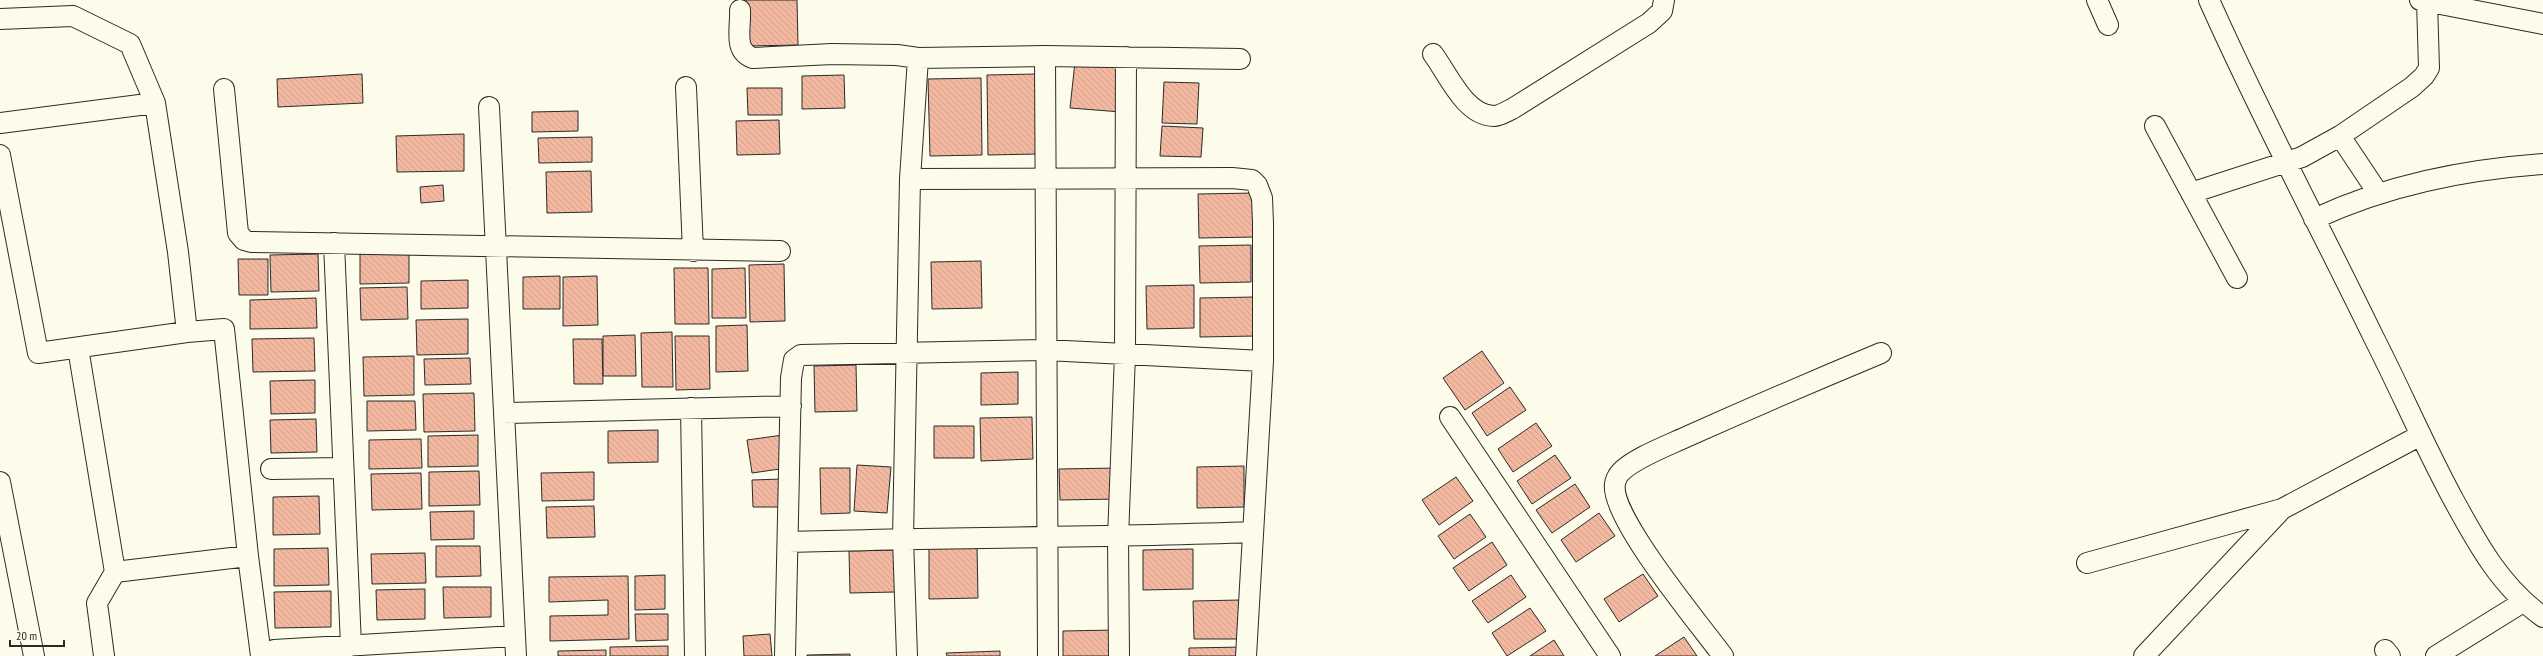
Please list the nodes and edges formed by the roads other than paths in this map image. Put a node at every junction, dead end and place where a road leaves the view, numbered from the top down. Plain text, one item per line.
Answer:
1 (1664, 0) edge
2 (2097, 0) edge
3 (2209, 0) edge
4 (2424, 1) edge
5 (740, 10) dead end
6 (0, 18) edge
7 (2543, 24) edge
8 (2108, 25) dead end
9 (1434, 54) dead end
10 (1044, 57) junction
11 (1126, 57) junction
12 (918, 58) junction
13 (1240, 59) dead end
14 (686, 87) dead end
15 (224, 89) dead end
16 (155, 103) junction
17 (488, 107) dead end
18 (0, 122) edge
19 (2156, 126) dead end
20 (2340, 136) junction
21 (0, 155) edge
22 (2286, 163) junction
23 (2543, 164) edge
24 (1126, 177) junction
25 (910, 179) junction
26 (1045, 180) junction
27 (2191, 193) junction
28 (2378, 193) junction
29 (2314, 219) junction
30 (334, 244) junction
31 (495, 247) junction
32 (693, 251) junction
33 (780, 251) dead end
34 (2238, 278) dead end
35 (187, 332) junction
36 (78, 348) junction
37 (1046, 350) junction
38 (907, 353) junction
39 (1881, 353) dead end
40 (1125, 354) junction
41 (1263, 361) junction
42 (791, 406) junction
43 (690, 408) junction
44 (504, 413) junction
45 (1450, 416) dead end
46 (2421, 435) junction
47 (342, 468) junction
48 (271, 469) dead end
49 (0, 482) edge
50 (2282, 509) junction
51 (1252, 532) junction
52 (1047, 536) junction
53 (903, 538) junction
54 (1118, 538) junction
55 (788, 542) junction
56 (248, 556) junction
57 (2088, 563) dead end
58 (115, 572) junction
59 (2523, 602) junction
60 (2543, 617) edge
61 (515, 636) junction
62 (351, 646) junction
63 (268, 653) edge
64 (34, 656) edge
65 (104, 656) edge
66 (516, 656) edge
67 (695, 656) edge
68 (785, 656) edge
69 (907, 656) edge
70 (1048, 656) edge
71 (1119, 656) edge
72 (1246, 656) edge
73 (1610, 656) edge
74 (1723, 656) edge
75 (2144, 656) edge
76 (2436, 656) edge

1 - 9 street
2 - 8 street
3 - 22 street
4 - 7 street
4 - 20 street
5 - 12 street
6 - 16 street
10 - 11 street
10 - 12 street
10 - 26 street
11 - 13 street
11 - 24 street
12 - 25 street
14 - 32 street
15 - 30 street
16 - 18 street
16 - 35 street
17 - 31 street
19 - 27 street
20 - 22 street
20 - 28 street
21 - 36 street
22 - 27 street
22 - 29 street
23 - 28 street
24 - 26 street
24 - 40 street
24 - 41 street
25 - 26 street
25 - 38 street
26 - 37 street
27 - 34 street
28 - 29 street
29 - 46 street
30 - 31 street
30 - 47 street
31 - 32 street
31 - 44 street
32 - 33 street
35 - 36 street
35 - 56 street
36 - 58 street
37 - 38 street
37 - 40 street
37 - 52 street
38 - 42 street
38 - 53 street
39 - 74 street
40 - 41 street
40 - 54 street
41 - 51 street
42 - 43 street
42 - 55 street
43 - 44 street
43 - 67 street
44 - 61 street
45 - 73 street
46 - 50 street
46 - 59 street
47 - 48 street
47 - 62 street
49 - 64 street
50 - 57 street
50 - 75 street
51 - 54 street
51 - 72 street
52 - 53 street
52 - 54 street
52 - 70 street
53 - 55 street
53 - 69 street
54 - 71 street
55 - 68 street
56 - 58 street
56 - 63 street
58 - 65 street
59 - 60 street
59 - 76 street
61 - 62 street
61 - 66 street
62 - 63 street

